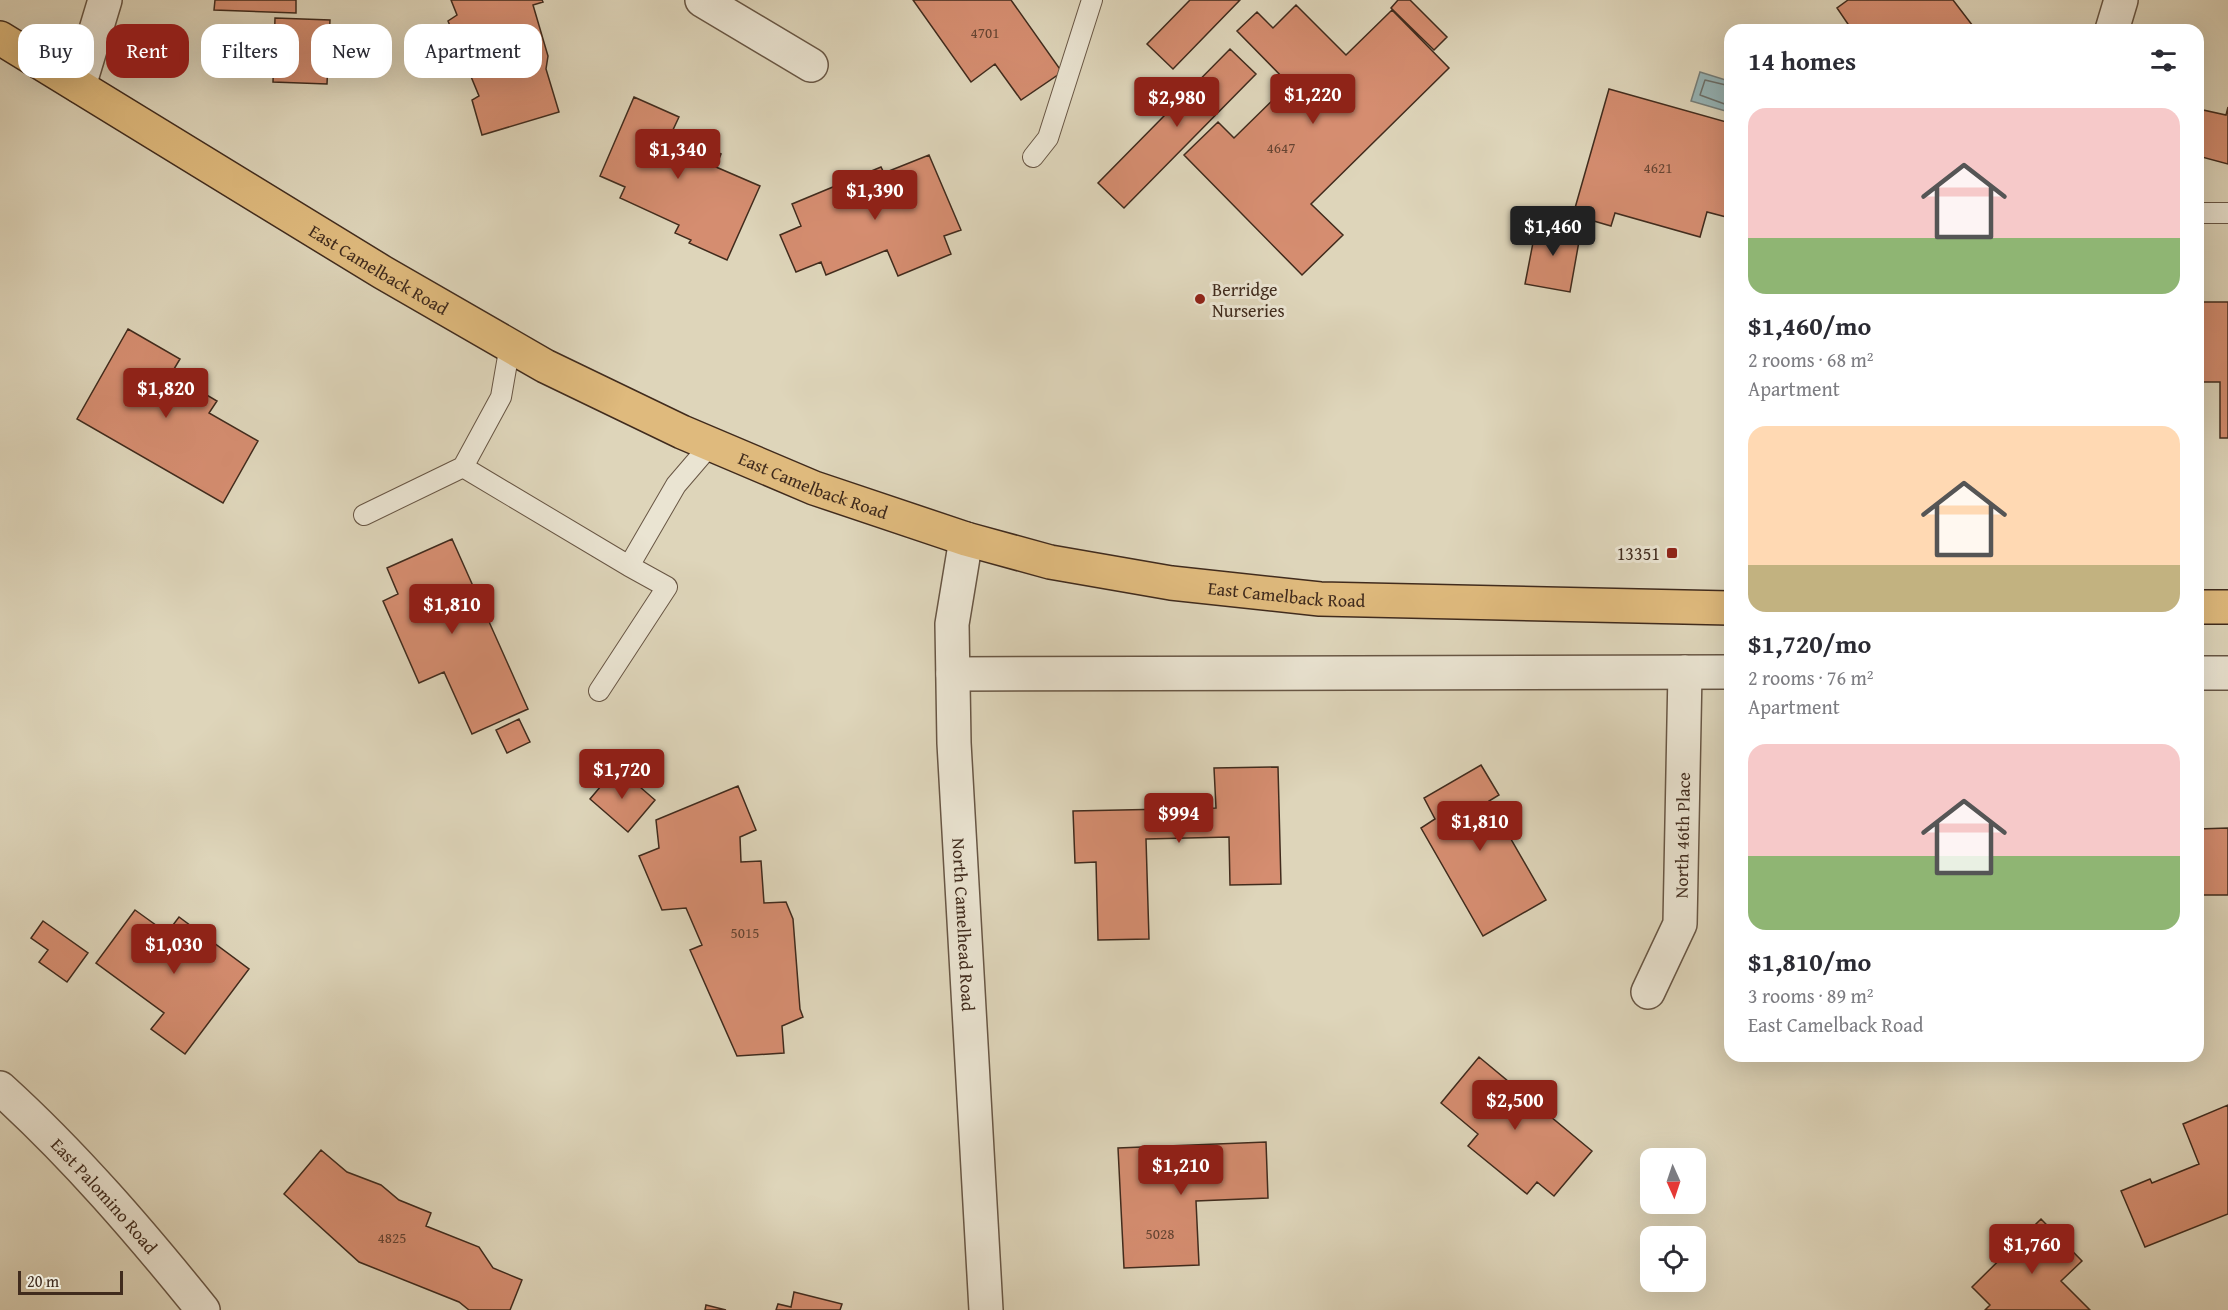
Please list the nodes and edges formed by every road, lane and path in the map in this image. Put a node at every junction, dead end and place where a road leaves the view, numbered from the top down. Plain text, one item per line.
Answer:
1 (105, 0) edge
2 (702, 0) edge
3 (1092, 0) edge
4 (2121, 0) edge
5 (2114, 24) edge
6 (0, 38) edge
7 (811, 65) dead end
8 (79, 86) junction
9 (1033, 157) dead end
10 (2204, 213) edge
11 (2228, 213) edge
12 (510, 345) junction
13 (712, 442) junction
14 (463, 467) junction
15 (364, 515) dead end
16 (966, 539) junction
17 (629, 566) junction
18 (2204, 607) edge
19 (2228, 607) edge
20 (1724, 608) edge
21 (1685, 672) junction
22 (1724, 672) edge
23 (2204, 673) edge
24 (2228, 673) edge
25 (953, 674) junction
26 (599, 691) dead end
27 (1648, 992) dead end
28 (0, 1088) edge
29 (202, 1310) edge
30 (986, 1310) edge

1 - 8 street
2 - 7 street
3 - 9 lane
4 - 5 street
6 - 8 main road, East Camelback Road
8 - 12 main road, East Camelback Road
10 - 11 lane
12 - 13 main road, East Camelback Road
12 - 14 lane
13 - 16 main road, East Camelback Road
13 - 17 lane
14 - 15 lane
14 - 17 lane
16 - 20 main road, East Camelback Road
16 - 25 street, North Camelhead Road
17 - 26 lane
18 - 19 main road
21 - 22 street
21 - 25 street
21 - 27 street, North 46th Place
23 - 24 street
25 - 30 street, North Camelhead Road
28 - 29 street, East Palomino Road

